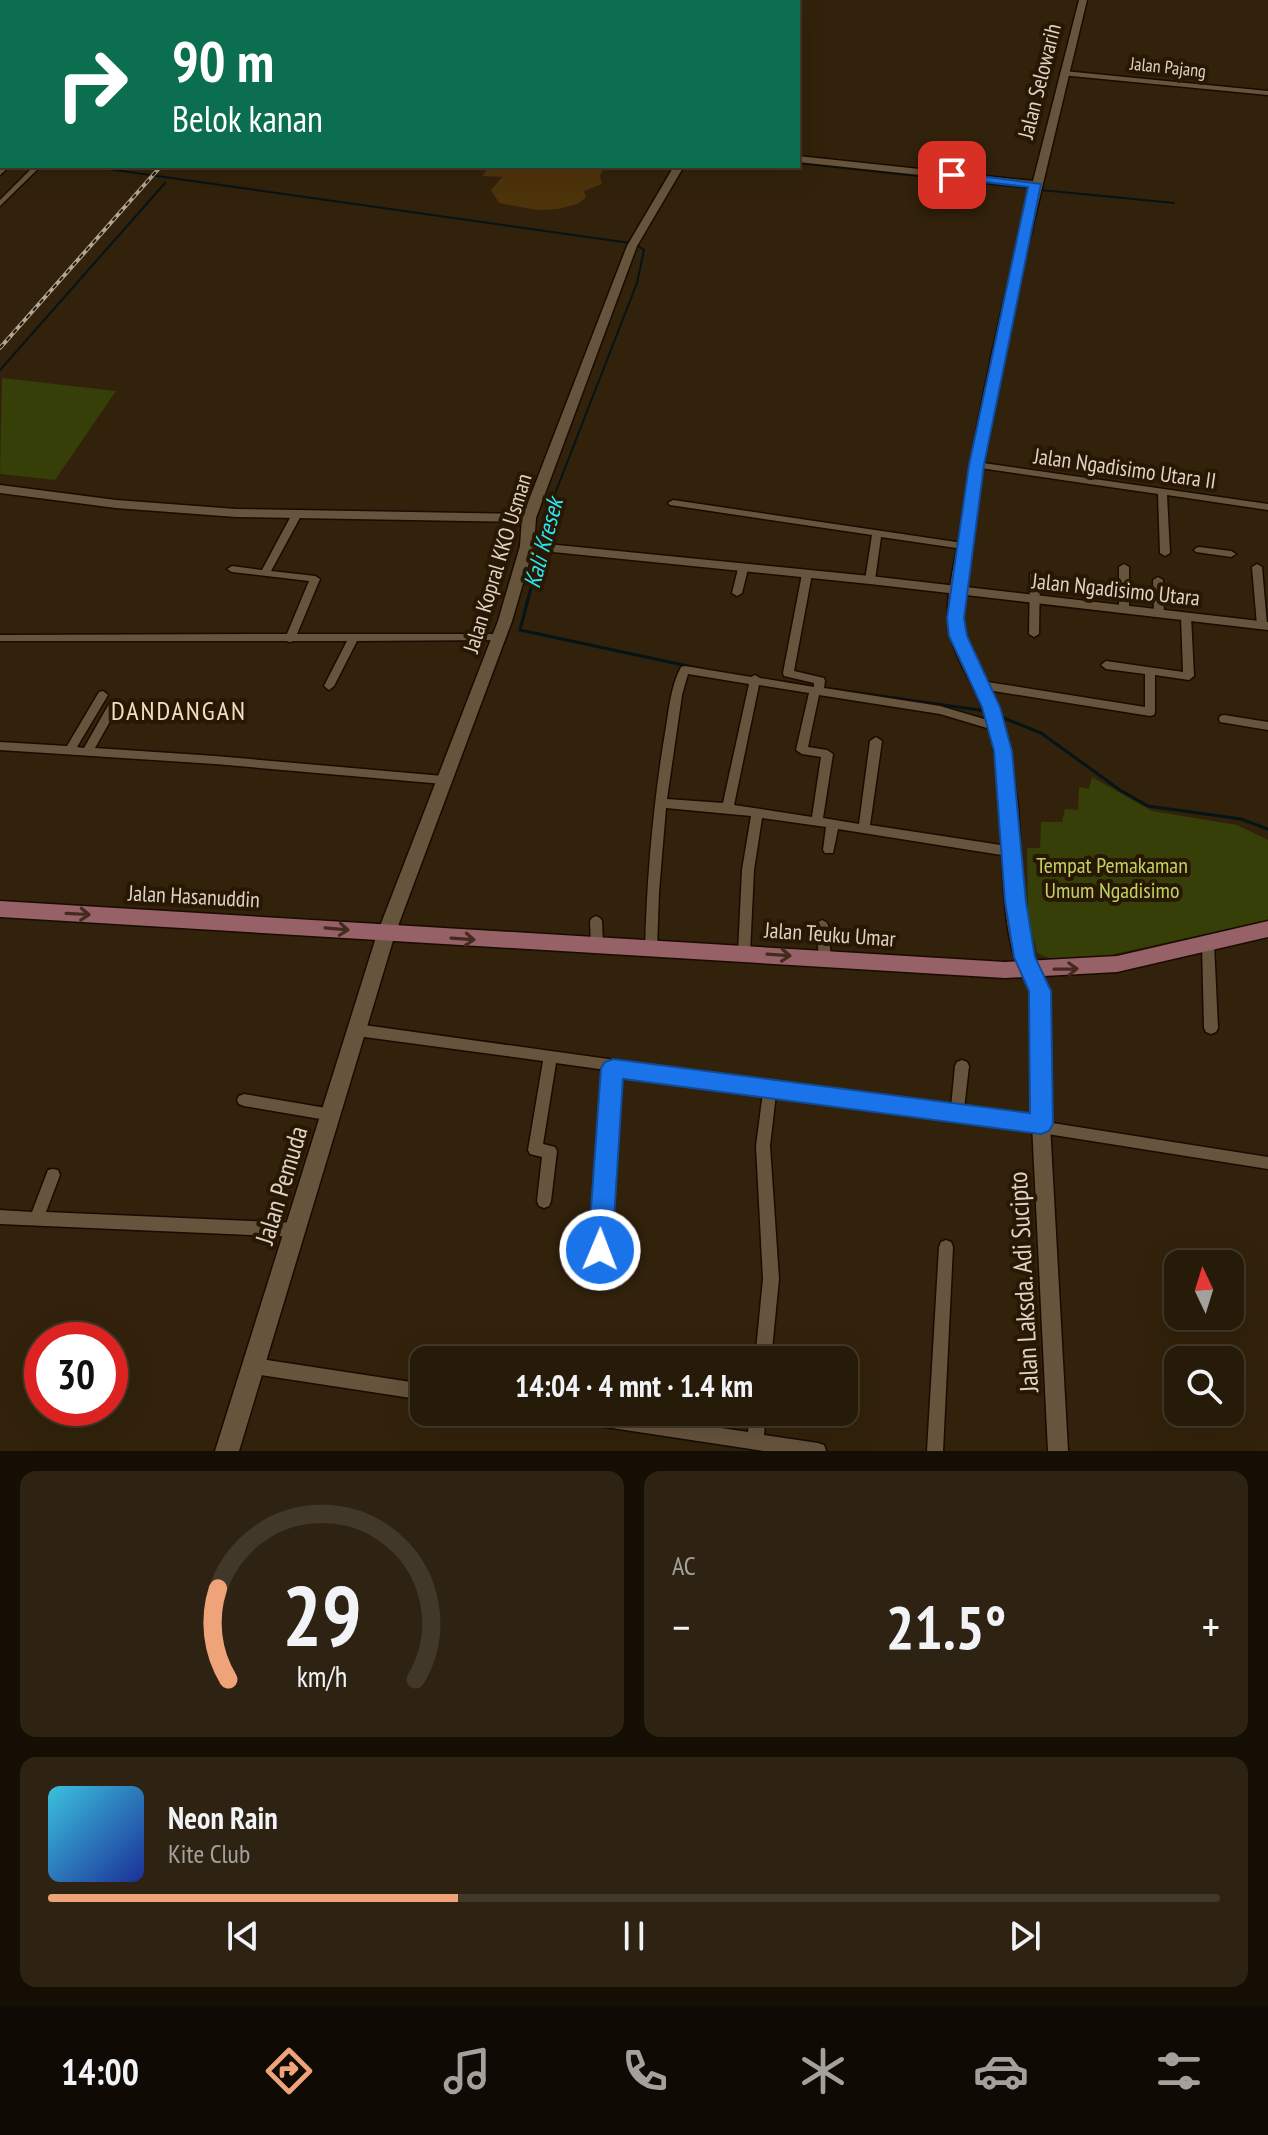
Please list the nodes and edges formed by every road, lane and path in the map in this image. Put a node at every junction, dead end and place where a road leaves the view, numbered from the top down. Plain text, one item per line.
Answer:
1 (1083, 0) edge
2 (1064, 73) junction
3 (1268, 93) edge
4 (800, 159) edge
5 (36, 168) edge
6 (678, 168) edge
7 (1035, 184) junction
8 (0, 204) edge
9 (976, 465) junction
10 (0, 489) edge
11 (1162, 491) junction
12 (673, 503) dead end
13 (1268, 507) edge
14 (297, 514) junction
15 (529, 518) junction
16 (877, 534) junction
17 (963, 546) junction
18 (536, 547) junction
19 (1199, 550) dead end
20 (1165, 553) dead end
21 (1233, 558) dead end
22 (1124, 567) dead end
23 (1257, 567) dead end
24 (232, 569) dead end
25 (743, 569) junction
26 (265, 573) junction
27 (807, 574) junction
28 (1035, 574) dead end
29 (870, 580) junction
30 (1158, 580) dead end
31 (737, 593) dead end
32 (959, 593) junction
33 (1033, 600) junction
34 (1124, 610) junction
35 (1159, 614) junction
36 (1186, 616) junction
37 (1265, 626) edge
38 (1034, 634) dead end
39 (500, 637) junction
40 (0, 638) edge
41 (290, 639) junction
42 (353, 639) junction
43 (1106, 665) dead end
44 (1150, 671) junction
45 (755, 679) junction
46 (981, 685) junction
47 (329, 686) dead end
48 (818, 689) junction
49 (103, 695) dead end
50 (113, 707) dead end
51 (994, 719) junction
52 (1224, 719) dead end
53 (1268, 726) edge
54 (876, 741) dead end
55 (0, 746) edge
56 (70, 750) junction
57 (88, 751) junction
58 (443, 780) junction
59 (659, 803) junction
60 (728, 808) junction
61 (757, 812) junction
62 (817, 821) junction
63 (833, 823) junction
64 (864, 828) junction
65 (829, 850) dead end
66 (1014, 852) junction
67 (0, 909) edge
68 (596, 921) dead end
69 (822, 925) dead end
70 (1268, 929) edge
71 (386, 934) junction
72 (1208, 944) junction
73 (597, 946) junction
74 (651, 949) junction
75 (744, 953) junction
76 (825, 958) junction
77 (1028, 969) junction
78 (1211, 1028) dead end
79 (357, 1030) junction
80 (550, 1058) junction
81 (962, 1066) dead end
82 (613, 1068) junction
83 (770, 1089) junction
84 (244, 1100) dead end
85 (957, 1114) junction
86 (332, 1115) junction
87 (1041, 1124) junction
88 (1268, 1163) edge
89 (53, 1175) dead end
90 (544, 1201) dead end
91 (0, 1217) edge
92 (36, 1219) junction
93 (297, 1230) junction
94 (946, 1247) dead end
95 (600, 1250) dead end
96 (764, 1346) edge
97 (254, 1366) junction
98 (410, 1390) edge
99 (654, 1426) edge
100 (757, 1426) edge
101 (755, 1441) junction
102 (789, 1449) edge
103 (227, 1451) edge
104 (818, 1451) edge
105 (935, 1451) edge
106 (1058, 1451) edge

1 - 2 main road, Jalan Selowarih
2 - 3 street, Jalan Pajang
2 - 7 main road, Jalan Selowarih
4 - 7 main road
5 - 8 street
6 - 15 main road, Jalan Kopral KKO Usman
7 - 9 main road, Jalan Selowarih
9 - 11 street, Jalan Ngadisimo Utara II
9 - 17 main road, Jalan Selowarih
10 - 14 street
11 - 13 street, Jalan Ngadisimo Utara II
11 - 20 street
12 - 16 street
14 - 15 street
14 - 26 street
15 - 18 main road, Jalan Kopral KKO Usman
16 - 17 street
16 - 29 street
17 - 32 main road, Jalan Selowarih
18 - 25 street, Jalan Ngadisimo Utara
18 - 39 main road, Jalan Kopral KKO Usman
19 - 21 street
22 - 34 street
23 - 37 street
24 - 26 street
25 - 27 street, Jalan Ngadisimo Utara
25 - 31 street
26 - 41 street
27 - 29 street, Jalan Ngadisimo Utara
27 - 48 street
28 - 33 street
29 - 32 street, Jalan Ngadisimo Utara
30 - 35 street
32 - 33 street, Jalan Ngadisimo Utara
32 - 46 main road, Jalan Selowarih
33 - 34 street, Jalan Ngadisimo Utara
33 - 38 street
34 - 35 street, Jalan Ngadisimo Utara
35 - 36 street, Jalan Ngadisimo Utara
36 - 37 street, Jalan Ngadisimo Utara
36 - 44 street
39 - 42 street
39 - 58 main road, Jalan Kopral KKO Usman
40 - 41 street
41 - 42 street
42 - 47 street
43 - 44 street
44 - 46 street
45 - 48 street
45 - 59 street
45 - 60 street
46 - 51 main road, Jalan Selowarih
48 - 51 street
48 - 62 street
49 - 56 street
50 - 57 street
51 - 66 main road, Jalan Selowarih
52 - 53 street
54 - 64 street
55 - 56 street
56 - 57 street
57 - 58 street
58 - 71 main road, Jalan Kopral KKO Usman
59 - 60 street
59 - 74 street
60 - 61 street
61 - 62 street
61 - 75 street
62 - 63 street
63 - 64 street
63 - 65 street
64 - 66 street
66 - 77 main road, Jalan Selowarih
67 -> 71 main road, Jalan Hasanuddin
68 - 73 street
69 - 76 street
70 - 72 main road, Jalan Teuku Umar
71 -> 73 main road, Jalan Teuku Umar
71 - 79 main road, Jalan Pemuda
77 -> 72 main road, Jalan Teuku Umar
72 - 78 street
73 - 74 main road, Jalan Teuku Umar
74 - 75 main road, Jalan Teuku Umar
75 -> 76 main road, Jalan Teuku Umar
76 - 77 main road, Jalan Teuku Umar
77 - 87 street, Jalan Laksda. Adi Sucipto
79 - 80 street
79 - 86 main road, Jalan Pemuda
80 - 82 street
80 - 90 street
81 - 85 street
82 - 83 street
82 - 95 street
83 - 85 street
83 - 96 street
84 - 86 street
85 - 87 street
86 - 93 main road, Jalan Pemuda
87 - 88 street
87 - 106 street, Jalan Laksda. Adi Sucipto
89 - 92 street
91 - 92 street
92 - 93 street
93 - 97 main road, Jalan Pemuda
94 - 105 street
97 - 98 street
97 - 103 main road, Jalan Pemuda
99 - 101 street
100 - 101 street
101 - 102 street
102 - 104 street

